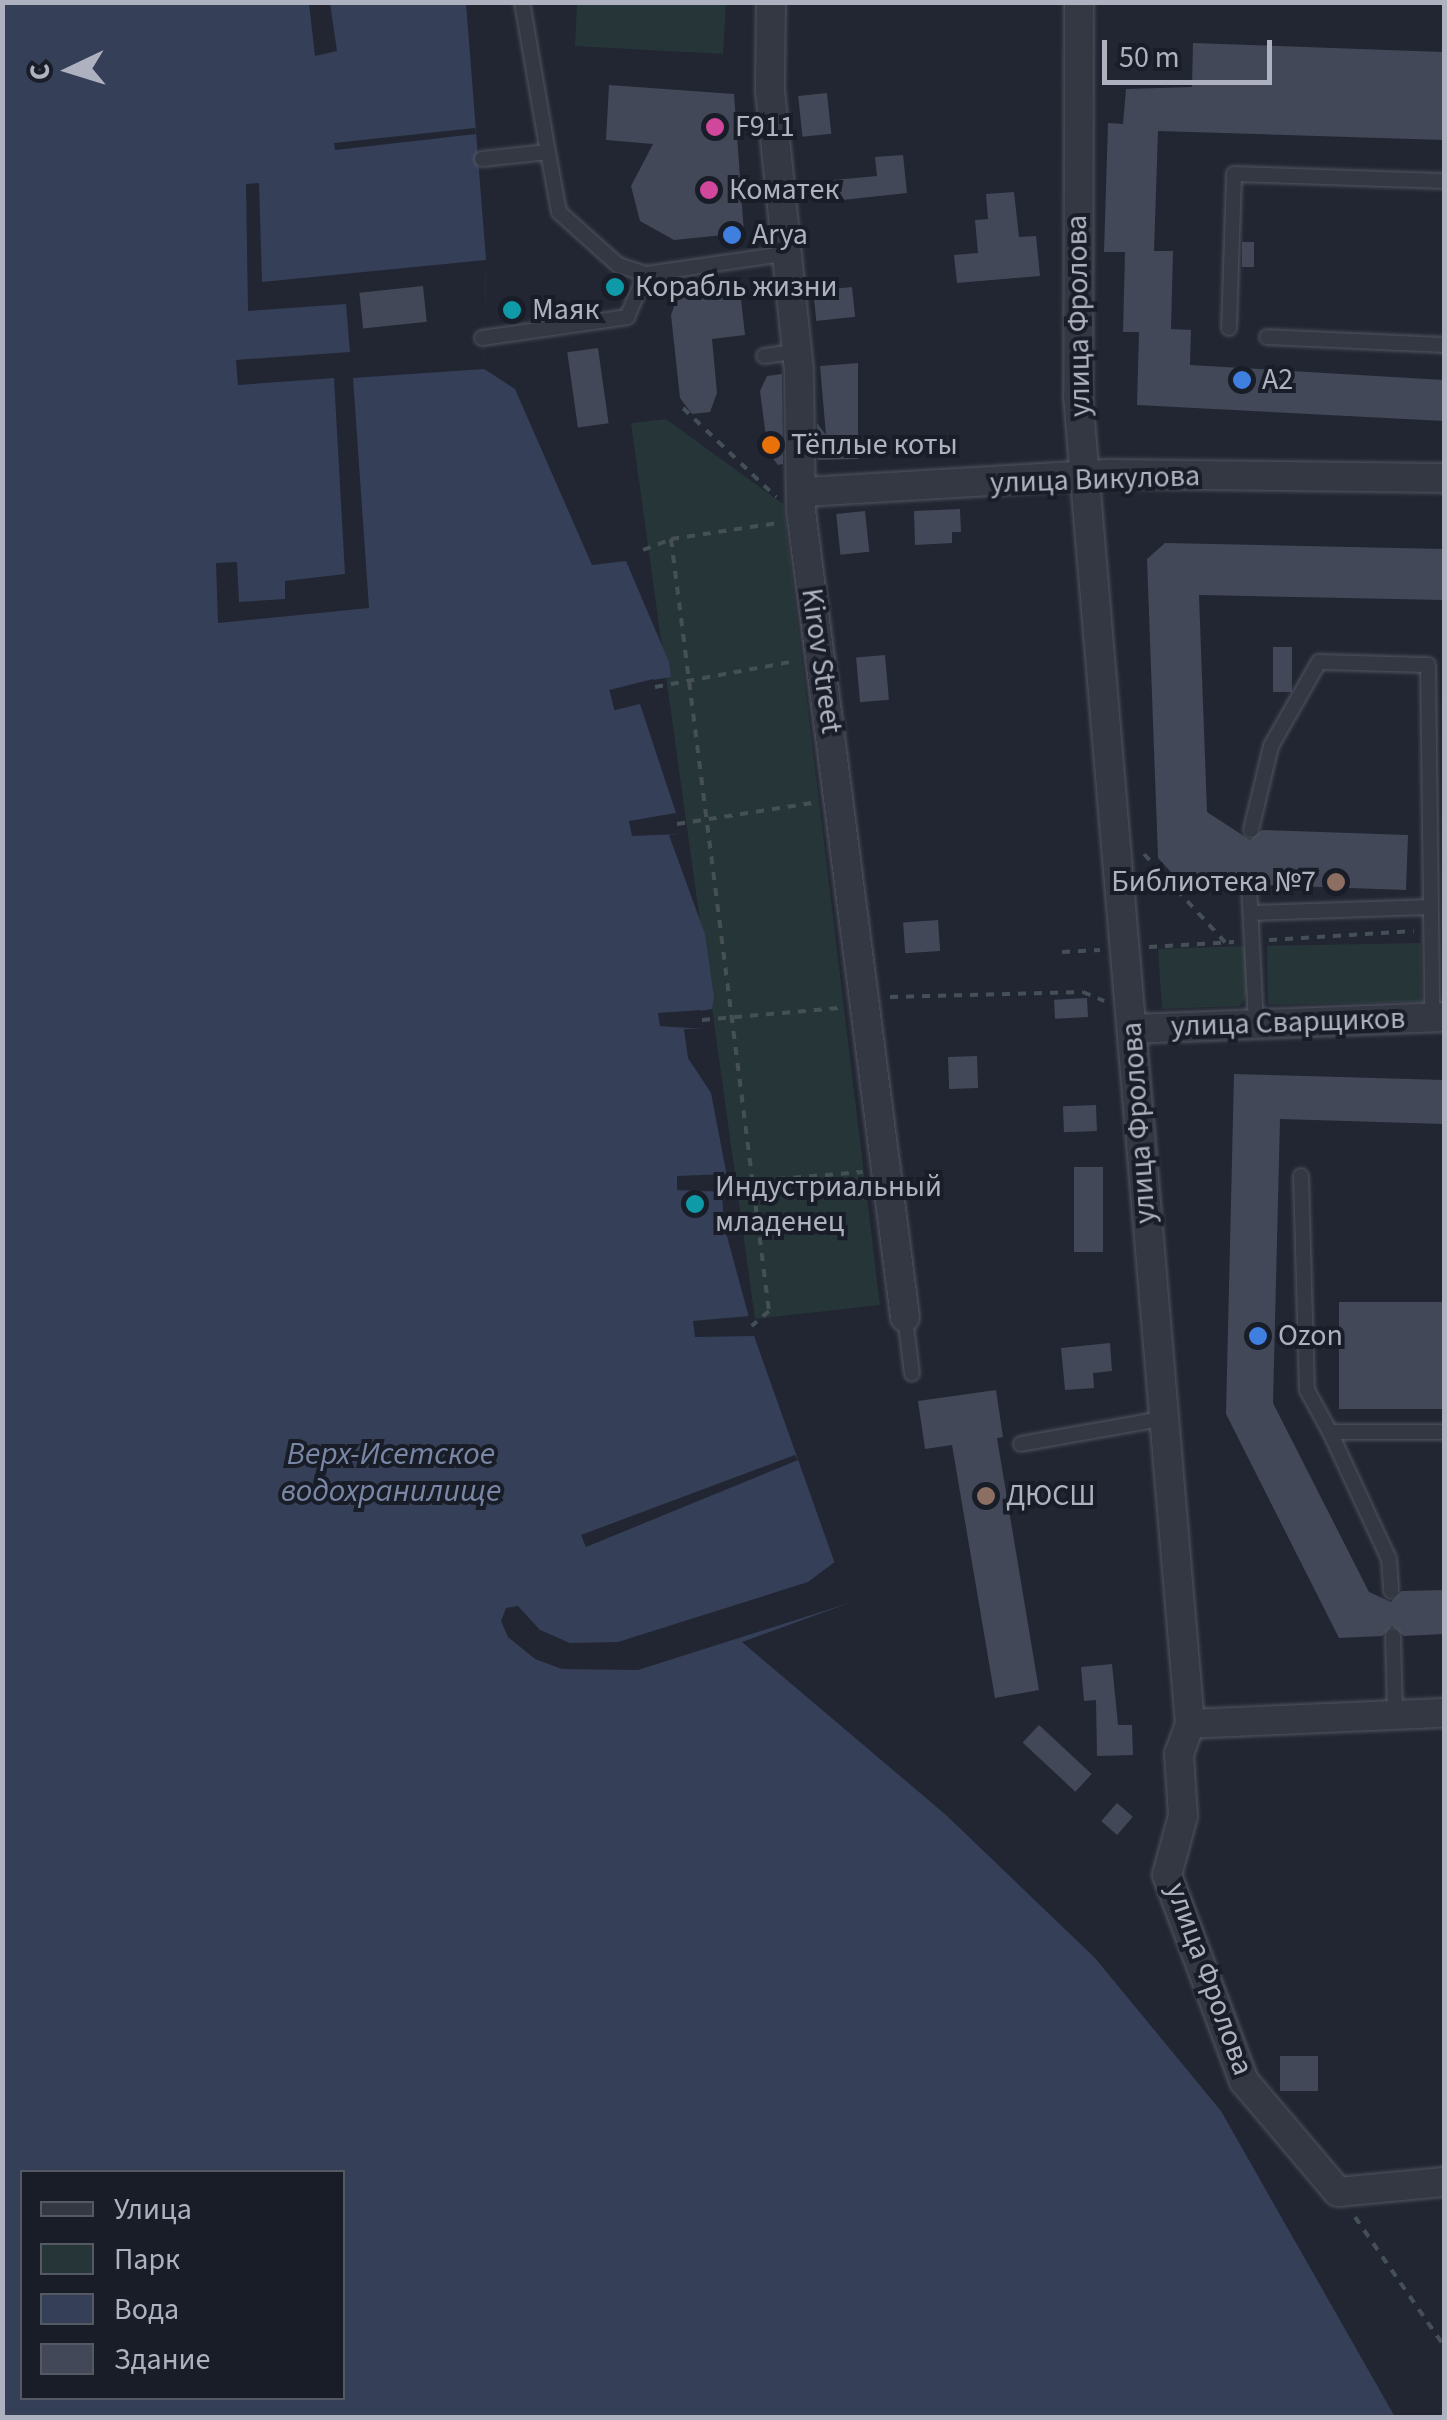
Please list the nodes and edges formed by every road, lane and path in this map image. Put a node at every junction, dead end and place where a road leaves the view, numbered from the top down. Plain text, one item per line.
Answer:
1 (522, 2) edge
2 (771, 2) edge
3 (1078, 2) edge
4 (548, 152) junction
5 (482, 159) dead end
6 (1444, 181) edge
7 (784, 254) junction
8 (646, 274) junction
9 (1230, 328) dead end
10 (1266, 337) dead end
11 (482, 338) dead end
12 (1444, 345) edge
13 (794, 352) junction
14 (764, 356) dead end
15 (683, 408) dead end
16 (1444, 478) edge
17 (1085, 480) junction
18 (792, 496) junction
19 (792, 520) dead end
20 (671, 539) junction
21 (644, 550) dead end
22 (809, 658) dead end
23 (688, 679) junction
24 (655, 688) dead end
25 (827, 800) dead end
26 (706, 818) junction
27 (677, 824) dead end
28 (1251, 830) dead end
29 (1144, 854) dead end
30 (1249, 885) dead end
31 (1431, 908) junction
32 (1252, 912) junction
33 (1438, 930) edge
34 (1253, 941) junction
35 (1225, 942) junction
36 (1126, 948) junction
37 (1062, 952) dead end
38 (860, 1002) junction
39 (1438, 1017) edge
40 (732, 1019) junction
41 (702, 1020) dead end
42 (1256, 1024) junction
43 (1132, 1029) junction
44 (873, 1171) dead end
45 (1301, 1176) dead end
46 (728, 1183) dead end
47 (753, 1184) junction
48 (906, 1317) joint
49 (752, 1326) dead end
50 (912, 1374) dead end
51 (1162, 1419) junction
52 (1330, 1432) junction
53 (1444, 1432) edge
54 (1021, 1444) dead end
55 (1391, 1591) dead end
56 (1393, 1636) dead end
57 (1444, 1713) edge
58 (1395, 1715) junction
59 (1190, 1724) junction
60 (1444, 2182) edge
61 (1338, 2192) junction
62 (1444, 2346) edge

1 - 4 lane
2 - 7 street, Kirov Street
3 - 17 street, улица Фролова
4 - 5 lane
4 - 8 lane
6 - 9 lane
7 - 8 lane
7 - 13 street, Kirov Street
8 - 11 lane
10 - 12 lane
13 - 14 lane
13 - 18 street, Kirov Street
15 - 18 path
16 - 17 street, улица Викулова
17 - 18 street, улица Викулова
17 - 36 street, улица Фролова
18 - 38 street, Kirov Street
19 - 20 path
20 - 21 path
20 - 23 path
22 - 23 path
23 - 24 path
23 - 26 path
25 - 26 path
26 - 27 path
26 - 40 path
28 - 31 lane
29 - 35 path
30 - 32 lane
31 - 32 lane
31 - 33 lane
32 - 34 lane
33 - 34 path
33 - 39 lane
34 - 35 path
34 - 42 lane
35 - 36 path
36 - 37 path
36 - 43 street, улица Фролова
38 - 40 path
38 - 43 path
38 - 48 street, Kirov Street
39 - 42 street, улица Сварщиков
40 - 41 path
40 - 47 path
42 - 43 street, улица Сварщиков
43 - 51 street, улица Фролова
44 - 47 path
45 - 52 lane
46 - 47 path
47 - 49 path
48 - 50 lane
51 - 54 lane
51 - 59 street, улица Фролова
52 - 53 lane
52 - 55 lane
56 - 58 lane
57 - 58 street
58 - 59 street
59 - 61 street, улица Фролова
60 - 61 street
61 - 62 path

